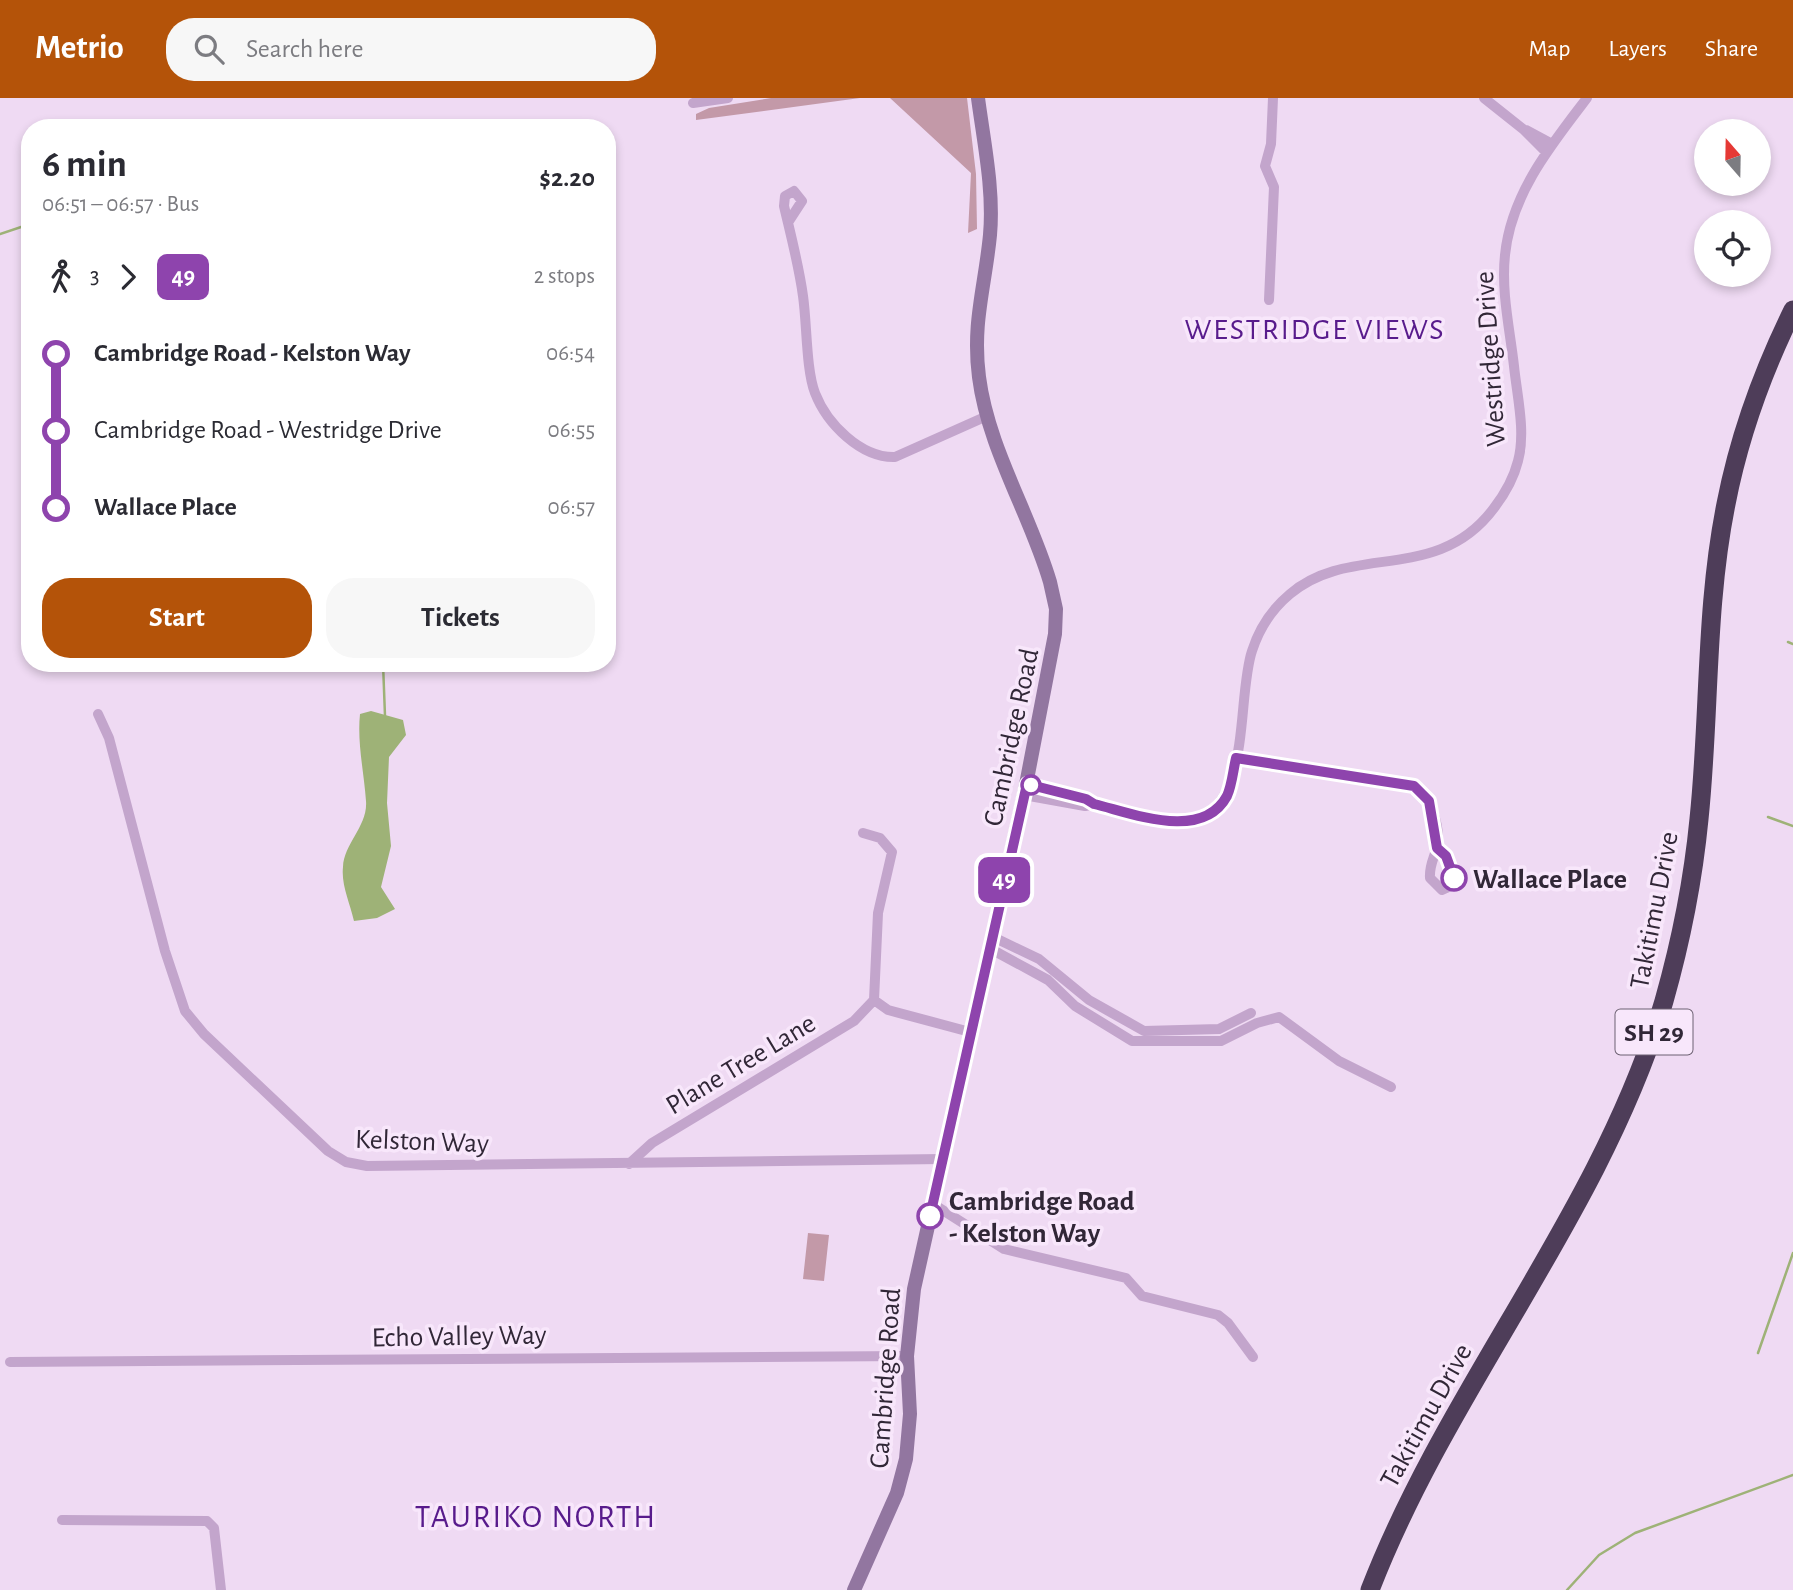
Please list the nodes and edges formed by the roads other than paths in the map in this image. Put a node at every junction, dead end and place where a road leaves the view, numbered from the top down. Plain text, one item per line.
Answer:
1 (727, 98) edge
2 (978, 98) edge
3 (1273, 98) edge
4 (1483, 98) edge
5 (1587, 98) edge
6 (694, 103) dead end
7 (1549, 148) junction
8 (789, 221) dead end
9 (1269, 300) dead end
10 (1793, 310) edge
11 (987, 416) junction
12 (99, 714) dead end
13 (1236, 758) junction
14 (1026, 790) junction
15 (863, 833) dead end
16 (1437, 848) dead end
17 (990, 942) junction
18 (874, 1000) junction
19 (1251, 1013) dead end
20 (970, 1032) junction
21 (1391, 1087) dead end
22 (943, 1159) junction
23 (629, 1164) junction
24 (933, 1203) junction
25 (907, 1356) junction
26 (1254, 1356) dead end
27 (10, 1362) dead end
28 (62, 1520) dead end
29 (221, 1590) edge
30 (853, 1590) edge
31 (1370, 1590) edge

1 - 6 street
2 - 11 main road, Cambridge Road
3 - 9 street
4 - 7 street
5 - 7 street, Westridge Drive
7 - 13 street, Westridge Drive
8 - 11 street
10 - 31 highway, Takitimu Drive / SH 29
11 - 14 main road, Cambridge Road
12 - 23 street, Kelston Way
13 - 14 street, Westridge Drive
13 - 16 street
14 - 17 main road, Cambridge Road
15 - 18 street
17 - 19 street
17 - 20 main road, Cambridge Road
17 - 21 street
18 - 20 street
18 - 23 street, Plane Tree Lane
20 - 22 main road, Cambridge Road
22 - 23 street, Kelston Way
22 - 24 main road, Cambridge Road
24 - 25 main road, Cambridge Road
24 - 26 street
25 - 27 street, Echo Valley Way
25 - 30 main road, Cambridge Road
28 - 29 street

